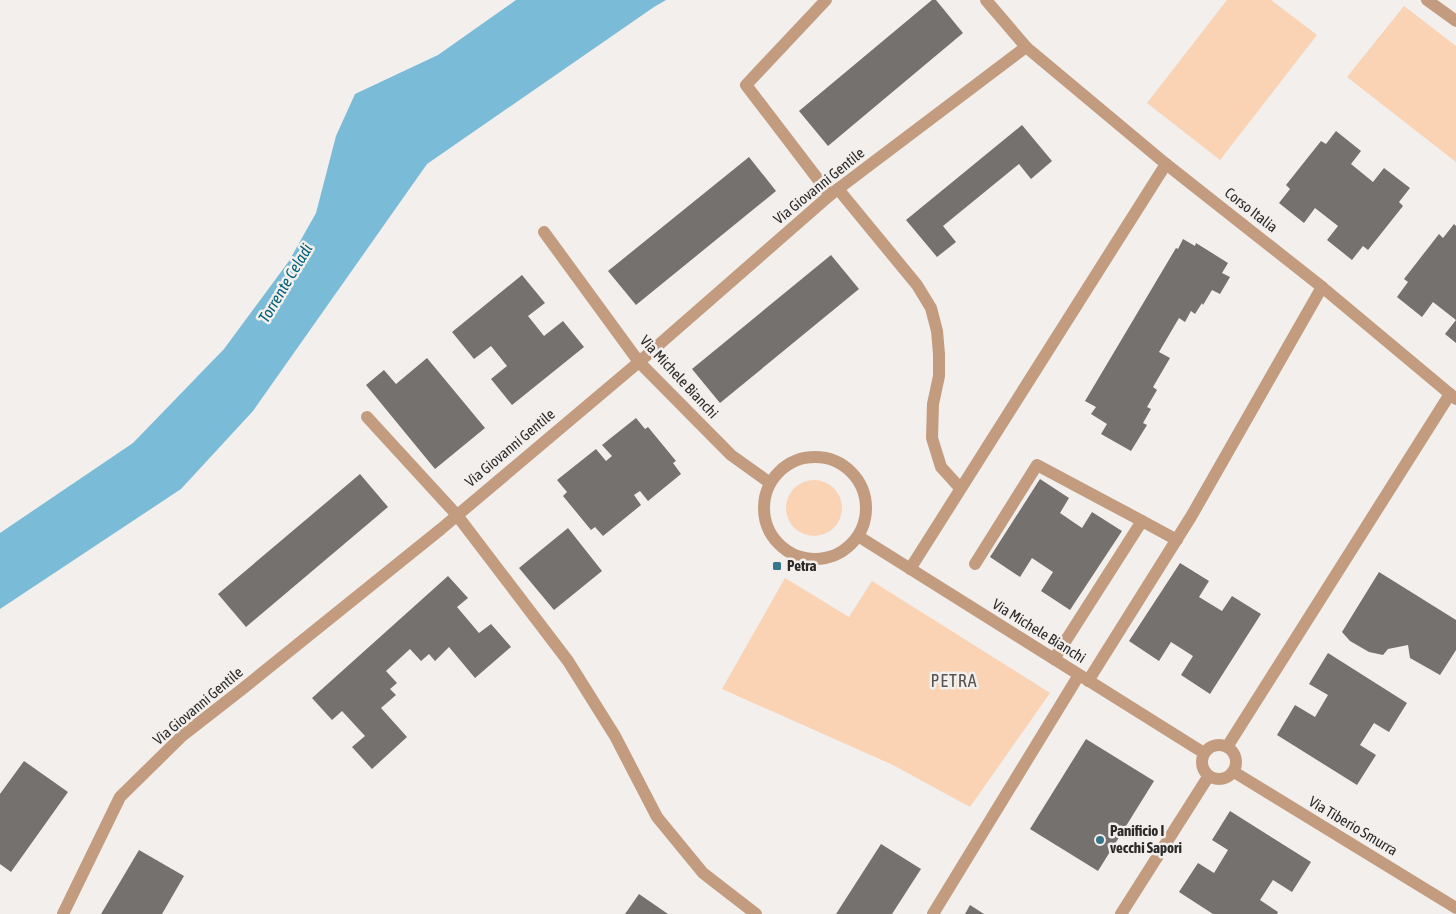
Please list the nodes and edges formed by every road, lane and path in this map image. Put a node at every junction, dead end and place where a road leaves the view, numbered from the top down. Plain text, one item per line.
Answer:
1 (826, 0) edge
2 (986, 0) edge
3 (1427, 0) edge
4 (1456, 22) edge
5 (1026, 46) junction
6 (1166, 164) junction
7 (834, 192) junction
8 (544, 232) dead end
9 (1322, 287) junction
10 (639, 362) junction
11 (1453, 396) edge
12 (367, 417) dead end
13 (770, 483) junction
14 (960, 488) junction
15 (456, 514) junction
16 (1142, 521) junction
17 (858, 536) junction
18 (1177, 540) junction
19 (975, 564) dead end
20 (910, 569) junction
21 (1054, 659) junction
22 (1083, 678) junction
23 (1227, 747) junction
24 (1204, 753) junction
25 (1234, 772) junction
26 (1208, 777) junction
27 (1456, 908) edge
28 (62, 914) edge
29 (756, 914) edge
30 (933, 914) edge
31 (1121, 914) edge

1 - 7 street
2 - 5 street, Corso Italia
3 - 4 street
5 - 6 street, Corso Italia
5 - 7 street, Via Giovanni Gentile
6 - 9 street, Corso Italia
6 - 14 street
7 - 10 street, Via Giovanni Gentile
7 - 14 street
8 - 10 street, Via Michele Bianchi
9 - 11 street, Corso Italia
9 - 18 street
10 - 13 street, Via Michele Bianchi
10 - 15 street, Via Giovanni Gentile
11 - 23 street
12 - 15 street
13 - 17 street
13 - 17 street
14 - 20 street
15 - 28 street, Via Giovanni Gentile
15 - 29 street
16 - 18 street
16 - 19 street
16 - 21 street
17 - 20 street, Via Michele Bianchi
18 - 22 street
20 - 21 street, Via Michele Bianchi
21 - 22 street, Via Michele Bianchi
22 - 24 street, Via Michele Bianchi
22 - 30 street
23 - 24 street
23 - 25 street
24 - 26 street
25 - 26 street
25 - 27 street, Via Tiberio Smurra
26 - 31 street

